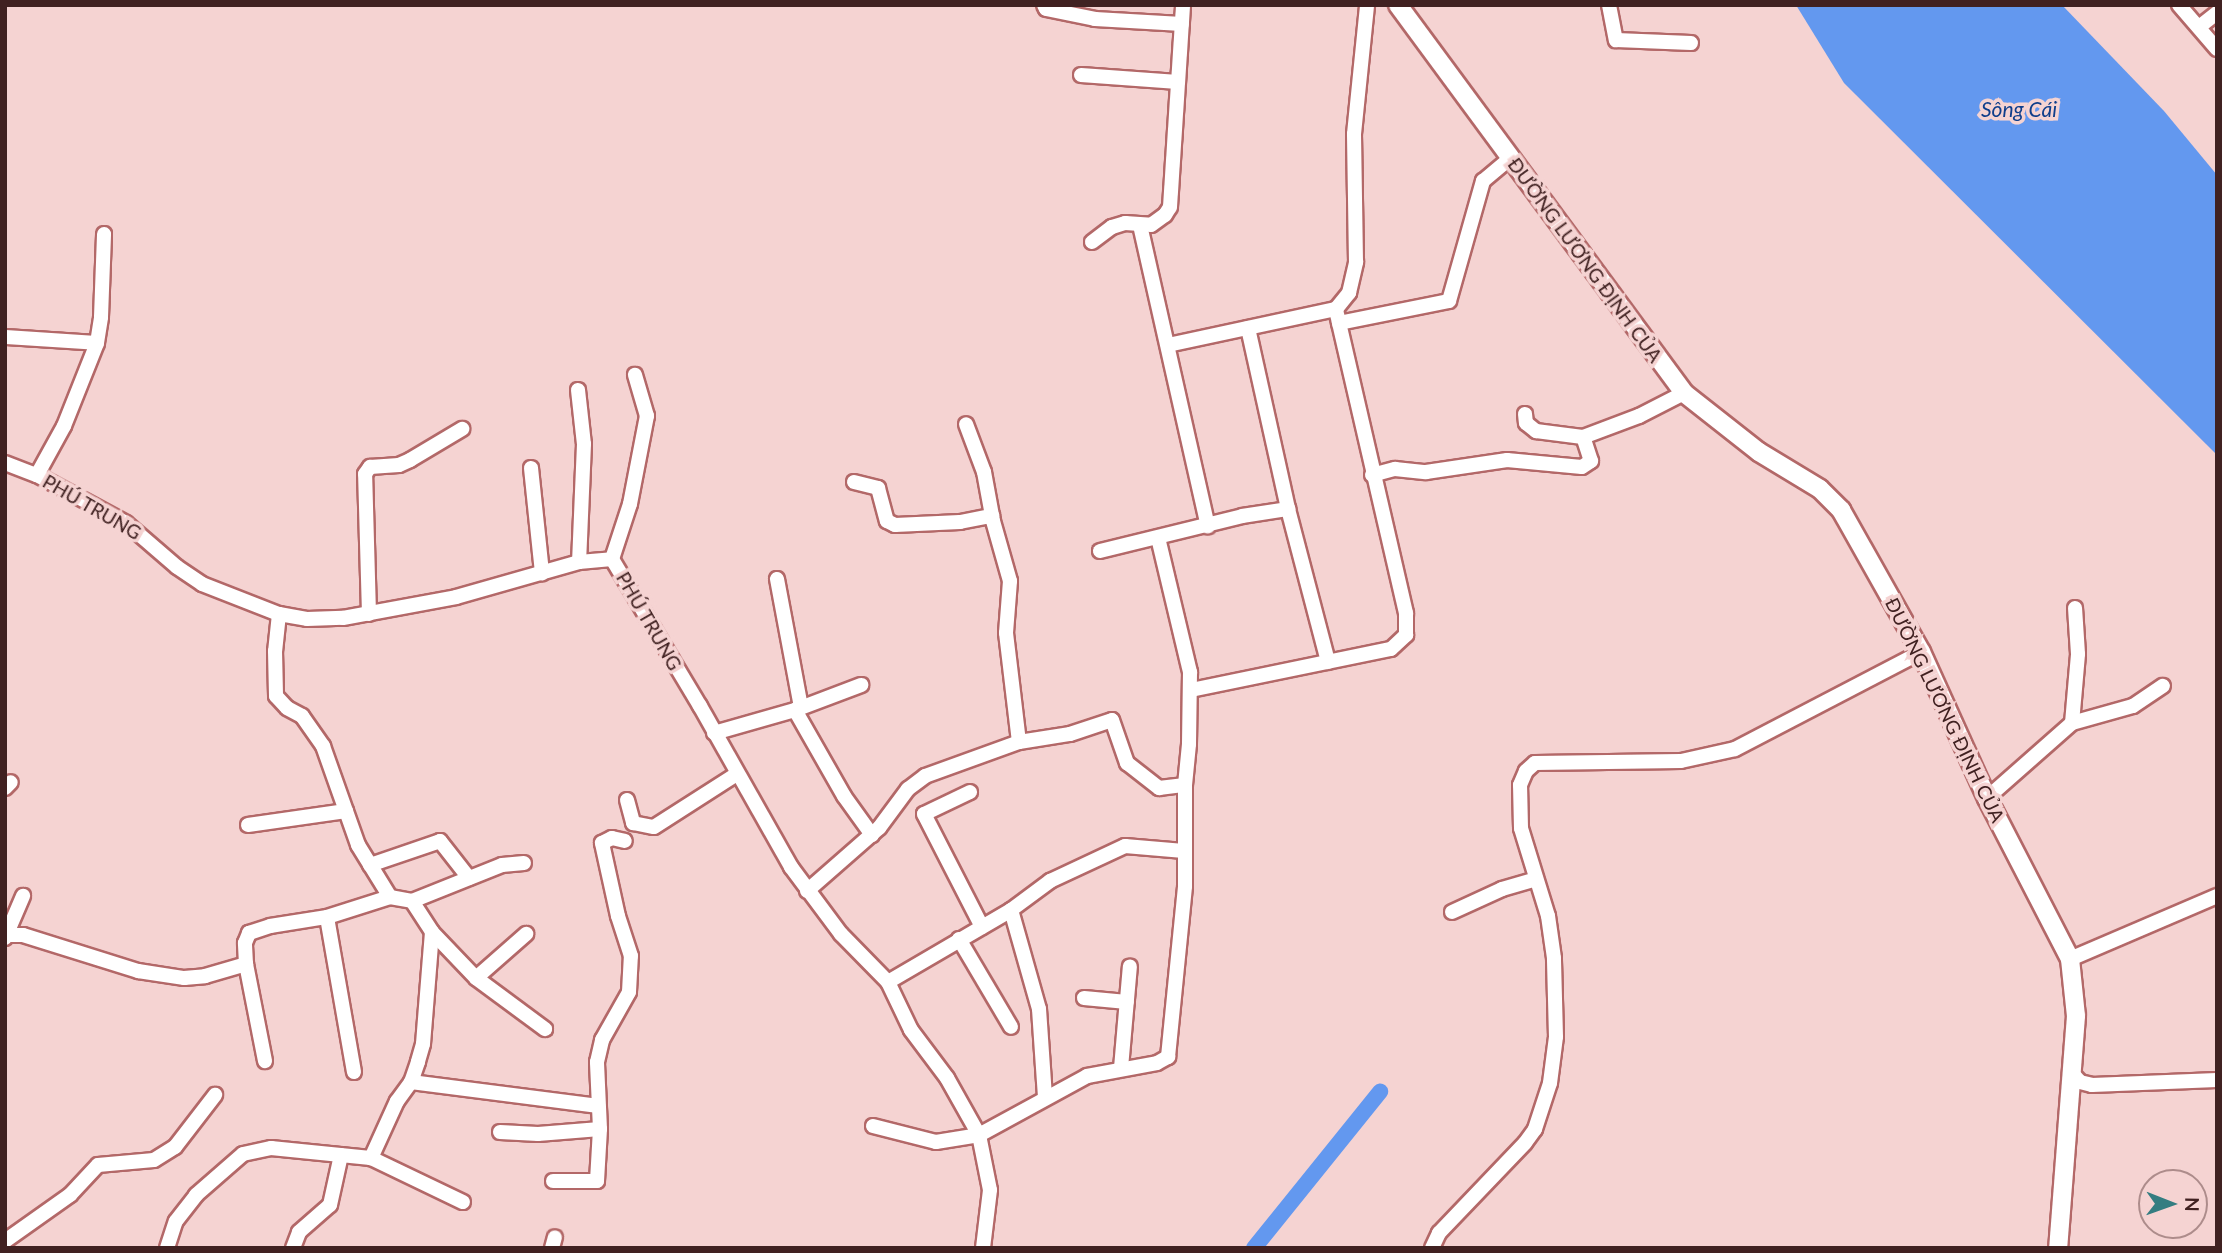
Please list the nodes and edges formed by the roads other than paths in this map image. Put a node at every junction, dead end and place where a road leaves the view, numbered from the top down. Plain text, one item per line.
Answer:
1 (1044, 5) edge
2 (1183, 5) edge
3 (1367, 5) edge
4 (1398, 5) edge
5 (1609, 5) edge
6 (2179, 5) edge
7 (2217, 13) edge
8 (1182, 24) junction
9 (2199, 27) junction
10 (1690, 43) dead end
11 (2217, 49) edge
12 (1080, 75) dead end
13 (1178, 82) junction
14 (1510, 158) junction
15 (1140, 225) junction
16 (104, 234) dead end
17 (1092, 242) dead end
18 (1338, 316) junction
19 (1248, 328) junction
20 (5, 337) edge
21 (97, 343) junction
22 (1168, 345) junction
23 (635, 374) dead end
24 (578, 390) dead end
25 (1684, 393) junction
26 (1525, 414) dead end
27 (965, 424) dead end
28 (462, 429) dead end
29 (1583, 437) junction
30 (5, 463) edge
31 (531, 468) dead end
32 (37, 475) junction
33 (1373, 475) junction
34 (854, 482) dead end
35 (1288, 509) junction
36 (992, 516) junction
37 (1208, 526) junction
38 (1158, 538) junction
39 (1100, 551) dead end
40 (612, 559) junction
41 (579, 562) junction
42 (542, 573) junction
43 (777, 579) dead end
44 (2076, 608) dead end
45 (279, 614) junction
46 (369, 614) junction
47 (1921, 652) junction
48 (1328, 662) junction
49 (861, 685) dead end
50 (2163, 686) dead end
51 (1191, 690) junction
52 (798, 708) junction
53 (2072, 723) junction
54 (714, 733) junction
55 (1019, 742) junction
56 (737, 774) junction
57 (1185, 785) junction
58 (970, 792) dead end
59 (1987, 798) junction
60 (626, 800) dead end
61 (346, 811) junction
62 (248, 825) dead end
63 (872, 835) junction
64 (625, 841) dead end
65 (1184, 850) junction
66 (524, 863) dead end
67 (370, 865) junction
68 (469, 878) junction
69 (1536, 879) junction
70 (807, 891) junction
71 (2217, 896) edge
72 (23, 897) dead end
73 (390, 897) junction
74 (412, 901) junction
75 (1011, 910) junction
76 (1452, 912) dead end
77 (327, 916) junction
78 (982, 927) junction
79 (432, 932) junction
80 (526, 934) dead end
81 (6, 937) edge
82 (959, 939) junction
83 (2070, 959) junction
84 (246, 964) junction
85 (1130, 966) dead end
86 (476, 978) junction
87 (888, 982) junction
88 (1084, 998) dead end
89 (1127, 1002) junction
90 (1011, 1027) dead end
91 (545, 1029) dead end
92 (265, 1061) dead end
93 (1121, 1068) junction
94 (354, 1072) dead end
95 (2071, 1073) junction
96 (2217, 1080) edge
97 (411, 1082) junction
98 (215, 1095) dead end
99 (1045, 1096) junction
100 (598, 1106) junction
101 (873, 1126) dead end
102 (600, 1129) junction
103 (500, 1132) dead end
104 (979, 1135) junction
105 (341, 1156) junction
106 (371, 1158) junction
107 (553, 1181) dead end
108 (463, 1202) dead end
109 (5, 1241) edge
110 (167, 1248) edge
111 (293, 1248) edge
112 (983, 1248) edge
113 (1432, 1248) edge
114 (2059, 1248) edge

1 - 8 street
2 - 8 street
3 - 18 street
4 - 14 street, ĐƯỜNG LƯƠNG ĐỊNH CỦA
5 - 10 street
6 - 9 street
7 - 9 street
8 - 13 street
9 - 11 street
12 - 13 street
13 - 15 street
14 - 18 street
14 - 25 street, ĐƯỜNG LƯƠNG ĐỊNH CỦA
15 - 17 street
15 - 22 street
16 - 21 street
18 - 19 street
18 - 33 street
19 - 22 street
19 - 35 street
20 - 21 street
21 - 32 street
22 - 37 street
23 - 40 street
24 - 41 street
25 - 29 street
25 - 47 street, ĐƯỜNG LƯƠNG ĐỊNH CỦA
26 - 29 street
27 - 36 street
28 - 46 street
29 - 33 street
30 - 32 street, PHÚ TRUNG
31 - 42 street
32 - 45 street, PHÚ TRUNG
33 - 48 street
34 - 36 street
35 - 37 street
35 - 48 street
36 - 55 street
37 - 38 street
38 - 39 street
38 - 51 street
40 - 41 street, PHÚ TRUNG
40 - 54 street, PHÚ TRUNG
41 - 42 street, PHÚ TRUNG
42 - 46 street, PHÚ TRUNG
43 - 52 street
44 - 53 street
45 - 46 street, PHÚ TRUNG
45 - 61 street
47 - 59 street, ĐƯỜNG LƯƠNG ĐỊNH CỦA
47 - 69 street
48 - 51 street
49 - 52 street
50 - 53 street
51 - 57 street
52 - 54 street
52 - 63 street
53 - 59 street
54 - 56 street, PHÚ TRUNG
55 - 57 street
55 - 63 street
56 - 60 street
56 - 70 street, PHÚ TRUNG
57 - 65 street
58 - 78 street
59 - 83 street, ĐƯỜNG LƯƠNG ĐỊNH CỦA
61 - 62 street
61 - 67 street
63 - 70 street
64 - 100 street
65 - 75 street
65 - 93 street
66 - 68 street
67 - 68 street
67 - 73 street
68 - 74 street
69 - 76 street
69 - 113 street
70 - 87 street, PHÚ TRUNG
71 - 83 street
72 - 81 street
73 - 74 street
73 - 77 street
74 - 79 street
75 - 78 street
75 - 99 street
77 - 84 street
77 - 94 street
78 - 82 street
79 - 86 street
79 - 97 street
80 - 86 street
81 - 84 street
82 - 87 street
82 - 90 street
83 - 95 street, ĐƯỜNG LƯƠNG ĐỊNH CỦA
84 - 92 street
85 - 89 street
86 - 91 street
87 - 104 street, PHÚ TRUNG
88 - 89 street
89 - 93 street
93 - 99 street
95 - 96 street
95 - 114 street, ĐƯỜNG LƯƠNG ĐỊNH CỦA
97 - 100 street
97 - 106 street
98 - 109 street
99 - 104 street
100 - 102 street
101 - 104 street
102 - 103 street
102 - 107 street
104 - 112 street, PHÚ TRUNG
105 - 106 street
105 - 110 street
105 - 111 street
106 - 108 street

